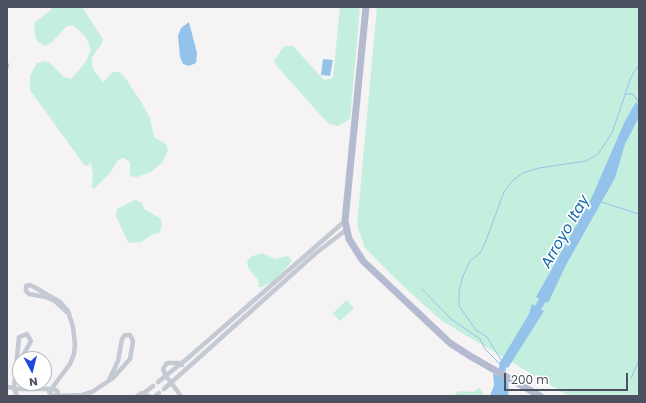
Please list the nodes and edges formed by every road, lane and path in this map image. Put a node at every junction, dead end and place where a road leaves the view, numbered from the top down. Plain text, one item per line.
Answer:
1 (366, 7) edge
2 (345, 221) junction
3 (346, 230) junction
4 (69, 314) junction
5 (237, 320) junction
6 (19, 361) edge
7 (181, 364) junction
8 (186, 369) junction
9 (166, 376) junction
10 (109, 380) junction
11 (158, 382) dead end
12 (172, 382) junction
13 (153, 386) dead end
14 (164, 389) dead end
15 (38, 391) edge
16 (54, 393) edge
17 (144, 393) junction
18 (69, 395) edge
19 (137, 396) edge
20 (149, 396) edge
21 (181, 396) edge
22 (540, 396) edge

1 - 2 main road
2 - 3 main road
2 - 5 street
3 - 5 street
3 - 22 main road
4 - 4 street
4 - 16 street
5 - 7 street
5 - 8 street
6 - 6 street
7 - 8 street
7 - 9 street
7 - 9 street
8 - 12 street
9 - 11 street
9 - 12 street
10 - 10 street
10 - 18 street
12 - 14 street
12 - 21 street
13 - 17 street
15 - 16 street
16 - 18 street
17 - 19 street
17 - 20 street

